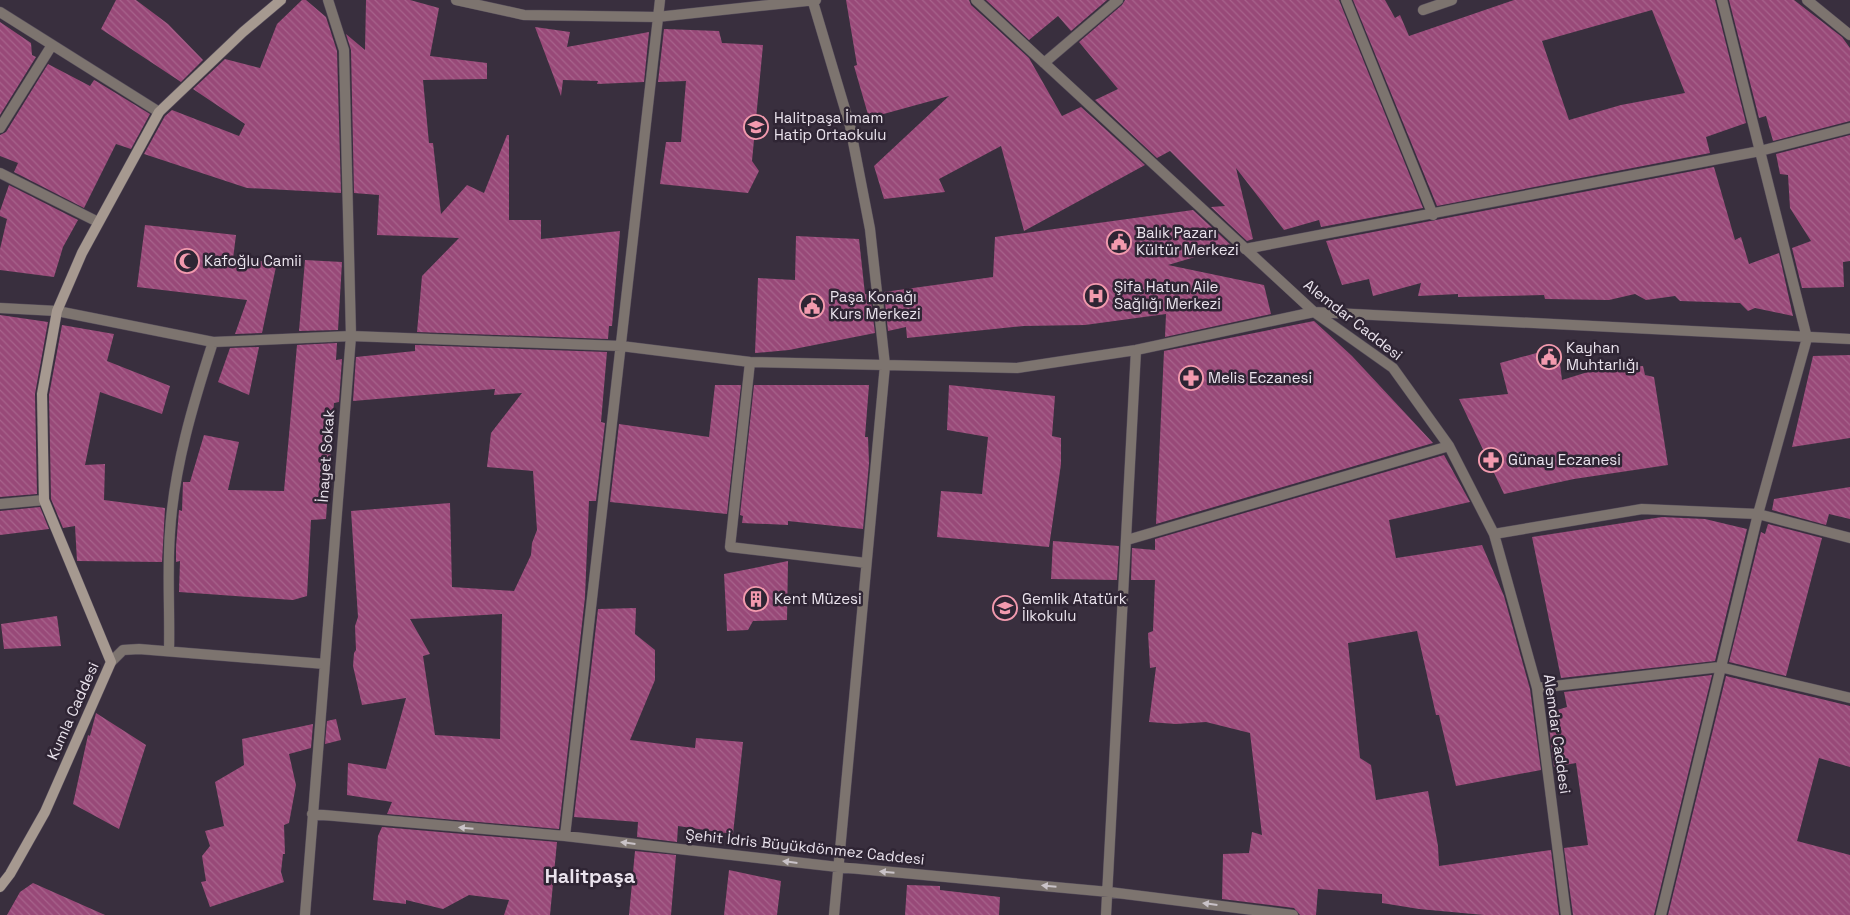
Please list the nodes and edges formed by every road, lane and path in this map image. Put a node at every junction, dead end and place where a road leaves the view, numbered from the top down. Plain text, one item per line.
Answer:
1 (281, 0) edge
2 (328, 0) edge
3 (456, 0) edge
4 (660, 0) edge
5 (976, 0) edge
6 (1118, 0) edge
7 (1346, 0) edge
8 (1452, 0) edge
9 (1722, 0) edge
10 (1807, 0) edge
11 (814, 1) edge
12 (1423, 10) dead end
13 (0, 12) edge
14 (657, 17) junction
15 (1850, 35) edge
16 (52, 45) junction
17 (1044, 63) junction
18 (159, 112) junction
19 (0, 128) edge
20 (1850, 128) edge
21 (1760, 151) junction
22 (0, 173) edge
23 (1433, 215) junction
24 (98, 222) junction
25 (1245, 249) junction
26 (0, 308) edge
27 (57, 311) junction
28 (1314, 312) junction
29 (351, 336) junction
30 (1807, 338) junction
31 (1850, 339) edge
32 (213, 342) junction
33 (621, 346) junction
34 (1136, 350) junction
35 (750, 362) junction
36 (885, 365) junction
37 (1449, 446) junction
38 (44, 500) junction
39 (0, 504) edge
40 (1758, 514) junction
41 (1494, 534) junction
42 (1850, 538) edge
43 (1127, 540) junction
44 (866, 563) junction
45 (169, 651) junction
46 (112, 662) junction
47 (325, 664) junction
48 (1720, 668) junction
49 (1538, 688) junction
50 (1850, 698) edge
51 (312, 814) junction
52 (565, 836) junction
53 (838, 868) junction
54 (0, 886) edge
55 (1109, 892) junction
56 (304, 915) edge
57 (834, 915) edge
58 (1106, 915) edge
59 (1293, 915) edge
60 (1566, 915) edge
61 (1661, 915) edge

1 - 18 street
2 - 29 street, İnayet Sokak
3 - 14 street
4 - 14 street
5 - 17 street, Alemdar Caddesi
6 - 17 street
7 - 23 street
8 - 12 street
9 - 21 street
10 - 15 street
11 - 14 street
11 - 36 street
13 - 16 street
14 - 33 street
16 - 18 street
16 - 19 street
17 - 25 street, Alemdar Caddesi
18 - 24 street
20 - 21 street
21 - 23 street
21 - 30 street
22 - 24 street
23 - 25 street
24 - 27 street
25 - 28 street, Alemdar Caddesi
26 - 27 street
27 - 32 street
27 - 38 street
28 - 30 street
28 - 34 street
28 - 37 street, Alemdar Caddesi
29 - 32 street
29 - 33 street
29 - 47 street, İnayet Sokak
30 - 31 street
30 - 40 street
32 - 45 street
33 - 35 street
33 - 52 street
34 - 36 street
34 - 43 street
35 - 36 street
35 - 44 street
36 - 44 street
37 - 41 street, Alemdar Caddesi
37 - 43 street
38 - 39 street
38 - 46 street
40 - 41 street
40 - 42 street
40 - 48 street
41 - 49 street, Alemdar Caddesi
43 - 55 street
44 - 53 street
45 - 46 street, Kumla Caddesi
45 - 47 street, Kumla Caddesi
46 - 54 street, Kumla Caddesi
47 - 51 street, İnayet Sokak
48 - 49 street
48 - 50 street
48 - 61 street
49 - 60 street, Alemdar Caddesi
52 -> 51 street, Şehit İdris Büyükdönmez Caddesi
51 - 56 street, İnayet Sokak
53 -> 52 street, Şehit İdris Büyükdönmez Caddesi
55 -> 53 street, Şehit İdris Büyükdönmez Caddesi
53 - 57 street
55 - 58 street
59 -> 55 street, Şehit İdris Büyükdönmez Caddesi

